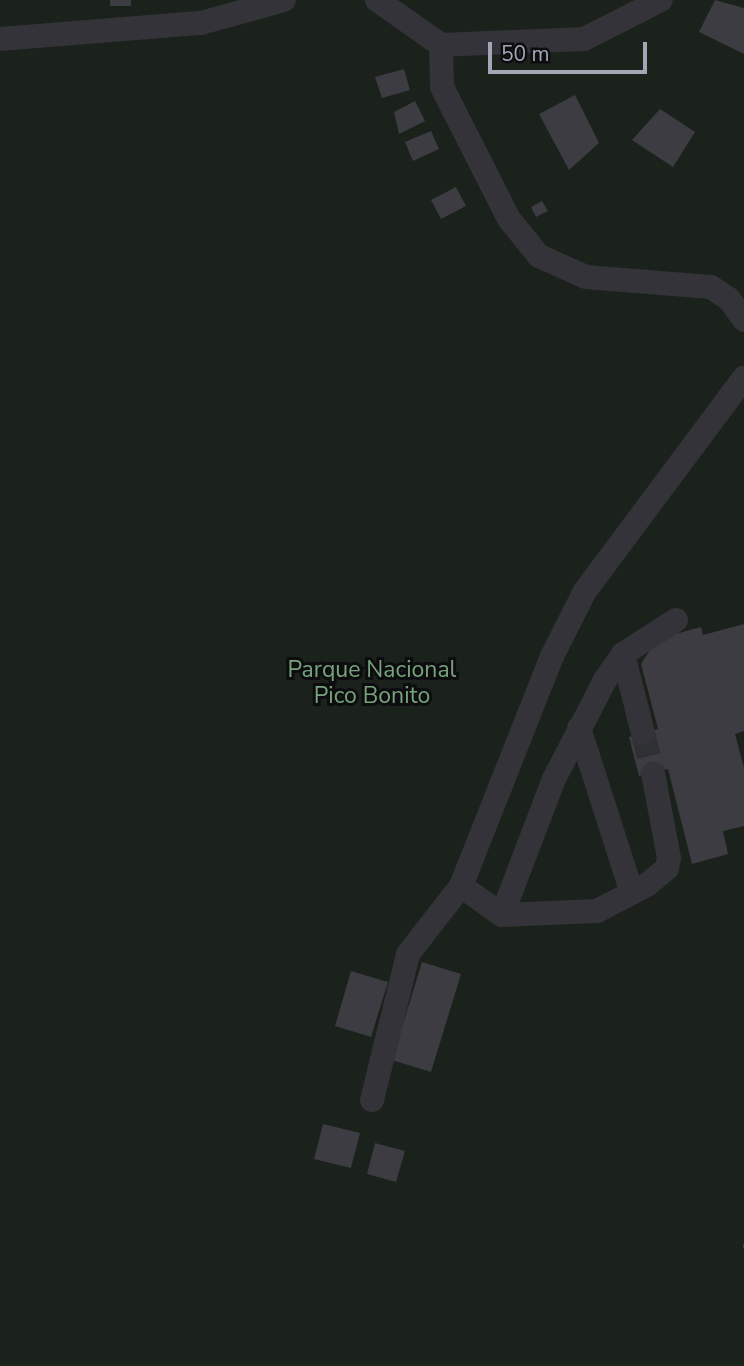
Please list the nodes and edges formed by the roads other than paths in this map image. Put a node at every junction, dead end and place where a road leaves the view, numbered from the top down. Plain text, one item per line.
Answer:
1 (284, 0) edge
2 (377, 0) edge
3 (661, 0) edge
4 (0, 39) edge
5 (441, 45) junction
6 (744, 320) edge
7 (744, 378) edge
8 (676, 620) dead end
9 (623, 654) junction
10 (579, 728) junction
11 (643, 733) tunnel mouth
12 (653, 773) tunnel mouth
13 (461, 886) junction
14 (632, 892) junction
15 (502, 915) junction
16 (372, 1100) dead end

1 - 4 street
2 - 5 street
3 - 5 street
5 - 6 street
7 - 13 street
8 - 9 street
9 - 10 street
9 - 11 street
10 - 14 street
10 - 15 street
12 - 14 street
13 - 15 street
13 - 16 street
14 - 15 street

